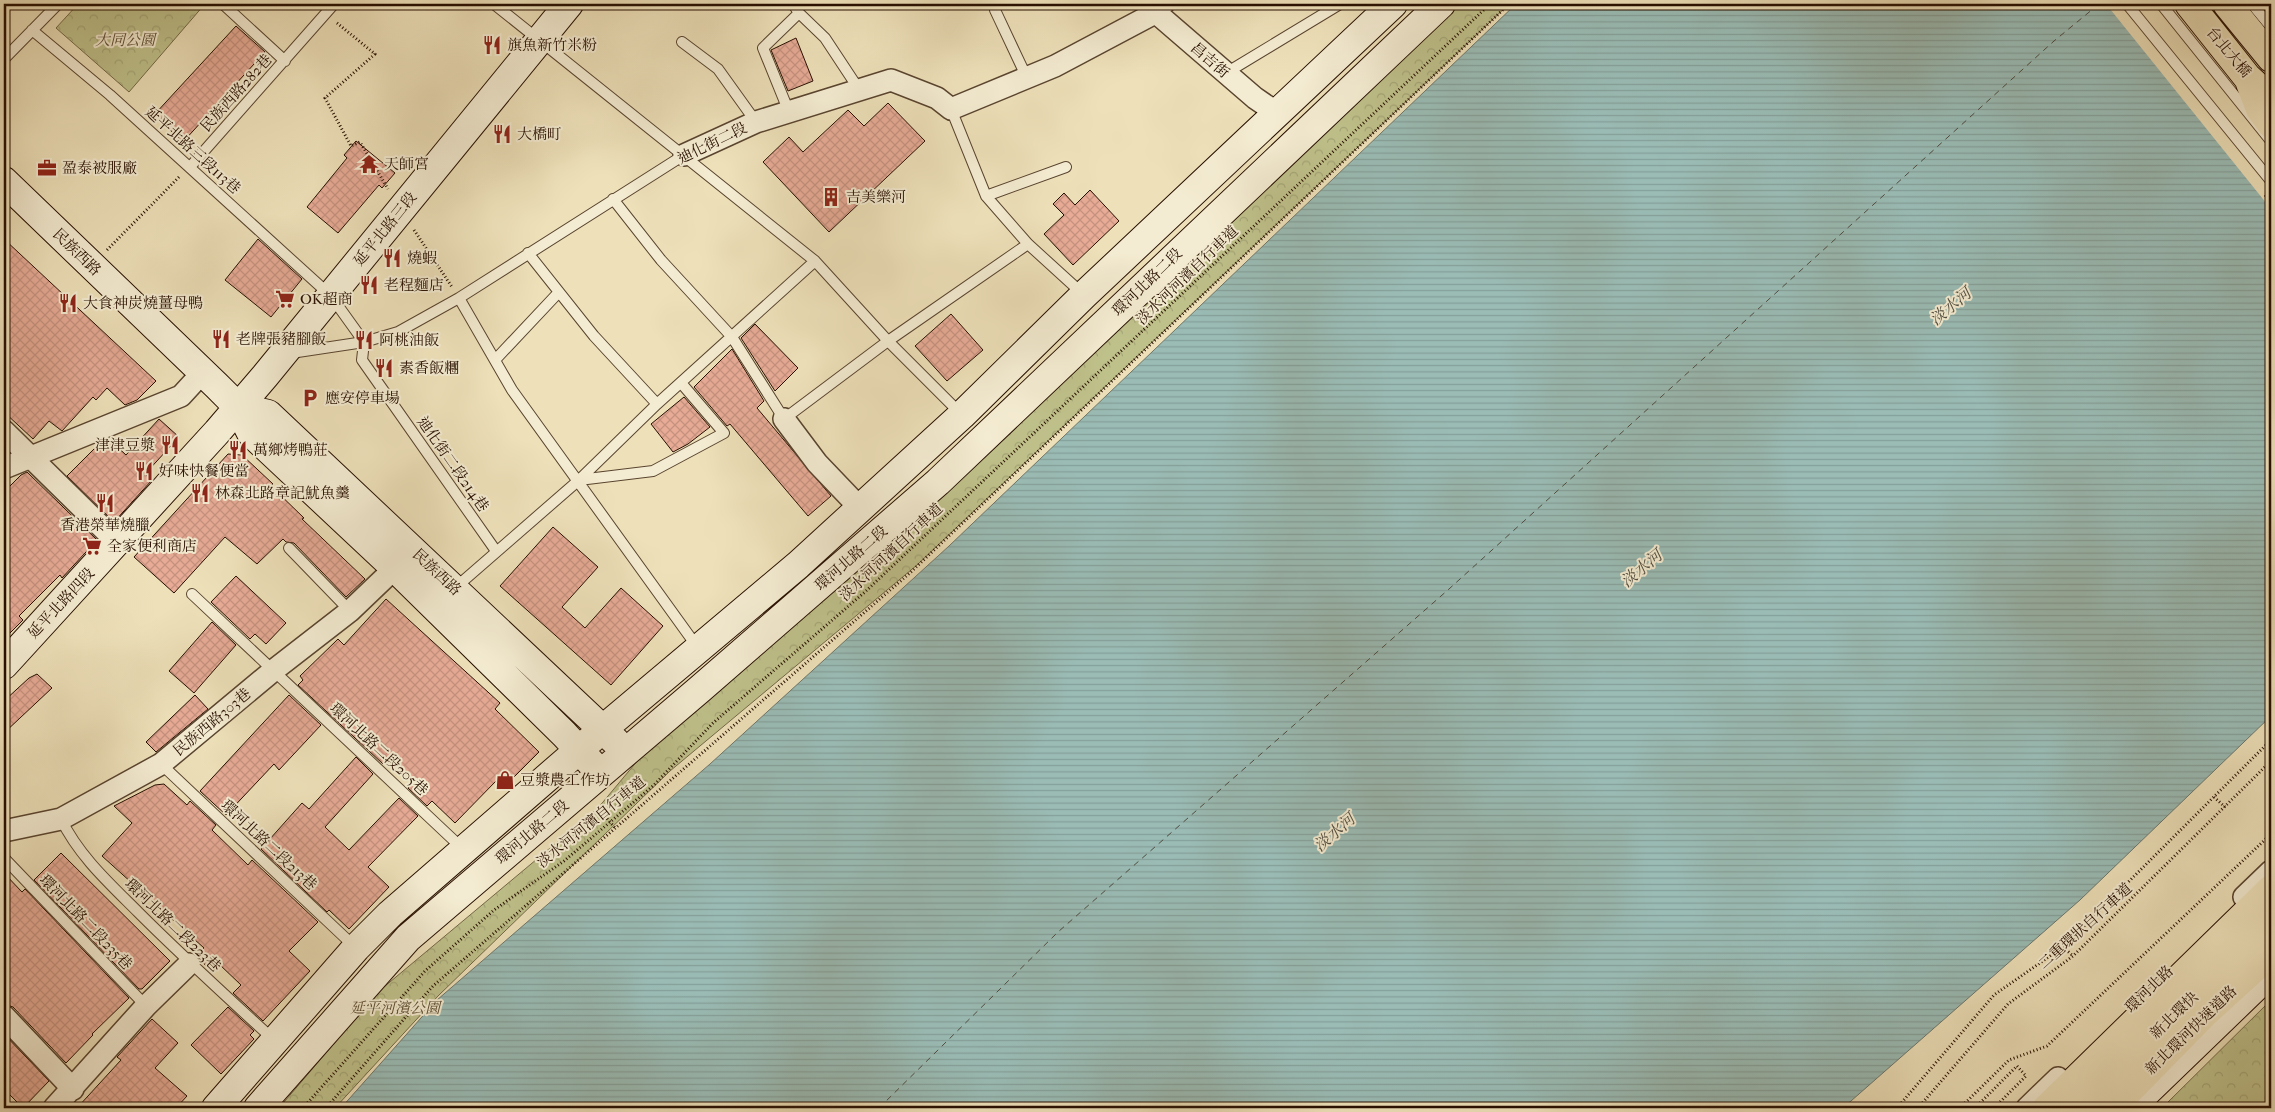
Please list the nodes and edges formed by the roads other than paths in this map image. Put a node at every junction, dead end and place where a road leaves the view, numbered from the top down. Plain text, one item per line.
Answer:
1 (222, 4) edge
2 (334, 4) edge
3 (494, 4) edge
4 (569, 4) edge
5 (793, 4) edge
6 (1340, 4) edge
7 (1393, 4) edge
8 (1441, 4) edge
9 (2127, 4) edge
10 (2161, 4) edge
11 (2189, 4) edge
12 (2227, 4) edge
13 (2252, 4) edge
14 (55, 5) edge
15 (1158, 7) edge
16 (995, 10) dead end
17 (800, 13) junction
18 (2271, 28) edge
19 (32, 30) junction
20 (539, 41) junction
21 (682, 42) dead end
22 (2271, 58) edge
23 (4, 59) edge
24 (285, 61) junction
25 (1226, 73) junction
26 (2248, 77) junction
27 (1027, 78) junction
28 (860, 91) junction
29 (2271, 99) edge
30 (950, 109) junction
31 (789, 112) junction
32 (1277, 113) junction
33 (756, 122) junction
34 (2271, 124) edge
35 (2271, 141) edge
36 (684, 154) junction
37 (190, 167) junction
38 (1066, 168) dead end
39 (4, 181) edge
40 (2271, 181) edge
41 (986, 196) junction
42 (613, 199) junction
43 (1028, 244) junction
44 (528, 253) junction
45 (815, 261) junction
46 (559, 292) junction
47 (330, 296) junction
48 (1084, 296) junction
49 (459, 298) junction
50 (732, 337) junction
51 (888, 341) junction
52 (364, 342) junction
53 (283, 354) junction
54 (495, 360) junction
55 (203, 372) junction
56 (682, 384) junction
57 (657, 404) junction
58 (238, 407) junction
59 (962, 415) junction
60 (784, 419) junction
61 (4, 431) edge
62 (31, 456) junction
63 (4, 468) edge
64 (579, 480) junction
65 (860, 508) junction
66 (117, 542) junction
67 (290, 548) dead end
68 (496, 552) junction
69 (395, 568) junction
70 (455, 588) junction
71 (192, 594) dead end
72 (350, 612) junction
73 (699, 649) junction
74 (4, 665) edge
75 (274, 670) junction
76 (603, 729) junction
77 (580, 750) junction
78 (626, 752) junction
79 (160, 764) junction
80 (601, 774) junction
81 (61, 819) junction
82 (4, 831) edge
83 (464, 850) junction
84 (4, 858) edge
85 (2271, 871) edge
86 (2271, 890) edge
87 (2271, 910) edge
88 (2271, 922) edge
89 (356, 948) junction
90 (2271, 953) edge
91 (190, 964) junction
92 (2271, 972) edge
93 (146, 1006) junction
94 (4, 1016) edge
95 (276, 1041) junction
96 (73, 1089) junction
97 (54, 1108) edge
98 (216, 1108) edge
99 (258, 1108) edge
100 (2027, 1108) edge
101 (2047, 1108) edge
102 (2063, 1108) edge
103 (2078, 1108) edge
104 (2112, 1108) edge
105 (2130, 1108) edge

1 - 24 lane
2 - 24 lane, 民族西路282巷
3 - 20 lane
4 - 20 main road, 延平北路三段
5 - 17 lane
6 - 25 lane
7 - 32 main road, 環河北路二段
8 - 78 main road, 環河北路二段
9 - 40 lane
10 - 35 lane
11 - 26 main road, 台北大橋
12 - 22 main road, 台北大橋
13 - 18 lane
14 - 19 lane
15 - 25 street, 昌吉街
15 - 27 street
16 - 27 lane
17 - 28 lane
17 - 31 lane
19 - 23 lane
19 - 37 lane, 延平北路三段113巷
20 - 36 lane
20 - 47 main road, 延平北路三段
21 - 33 lane
24 - 37 lane, 民族西路282巷
25 - 32 street, 昌吉街
26 - 29 main road, 台北大橋
26 - 34 main road
27 - 30 street
28 - 30 street, 迪化街二段
28 - 31 street, 迪化街二段
30 - 41 lane
31 - 33 street, 迪化街二段
32 - 48 main road, 環河北路二段
33 - 36 street, 迪化街二段
36 - 42 lane, 迪化街二段
36 - 45 lane
37 - 47 lane, 延平北路三段113巷
38 - 41 lane
39 - 55 main road, 民族西路
41 - 43 lane
42 - 44 lane, 迪化街二段
42 - 50 lane
43 - 48 lane
43 - 51 lane
44 - 46 lane
44 - 49 lane, 迪化街二段
45 - 50 lane
45 - 51 lane
46 - 54 lane
46 - 57 lane
47 - 52 lane, 延平北路三段113巷
47 - 53 main road, 延平北路三段
48 - 59 main road, 環河北路二段
49 - 52 lane, 迪化街二段
49 - 54 lane
50 - 56 lane
50 - 60 lane
51 - 59 lane
51 - 60 lane
52 - 53 lane, 迪化街二段
52 - 68 lane, 迪化街二段214巷
53 - 58 main road, 延平北路三段
54 - 64 lane
55 - 58 main road, 民族西路
55 - 62 street
56 - 57 lane
56 - 64 lane
57 - 64 lane
58 - 66 main road, 延平北路四段
58 - 69 main road, 民族西路
58 - 70 main road, 民族西路
59 - 65 main road, 環河北路二段
60 - 65 street
61 - 62 street
62 - 63 street
62 - 66 street
64 - 68 lane
64 - 73 lane
65 - 73 main road, 環河北路二段
66 - 74 main road, 延平北路四段
67 - 72 lane
68 - 70 lane
69 - 72 street, 民族西路303巷
69 - 77 main road, 民族西路
70 - 76 main road, 民族西路
71 - 75 lane, 環河北路二段205巷
72 - 75 street, 民族西路303巷
73 - 76 main road, 環河北路二段
75 - 79 street, 民族西路303巷
75 - 83 lane, 環河北路二段205巷
76 - 77 main road, 環河北路二段
76 - 78 main road, 民族西路
77 - 80 main road, 民族西路
77 - 83 main road, 環河北路二段
78 - 80 main road, 環河北路二段
79 - 81 street, 民族西路303巷
79 - 89 lane, 環河北路二段213巷
80 - 99 main road, 環河北路二段
81 - 82 street, 民族西路303巷
81 - 91 lane, 環河北路二段223巷
83 - 89 main road, 環河北路二段
84 - 93 lane, 環河北路二段235巷
85 - 100 street, 環河北路
86 - 101 main road
87 - 102 main road, 環河北路
88 - 103 main road, 新北環快
89 - 95 main road, 環河北路二段
90 - 104 main road, 新北環河快速道路
91 - 93 street
91 - 95 lane, 環河北路二段223巷
92 - 105 main road
93 - 96 street
94 - 96 street
95 - 98 main road, 環河北路二段
96 - 97 street

